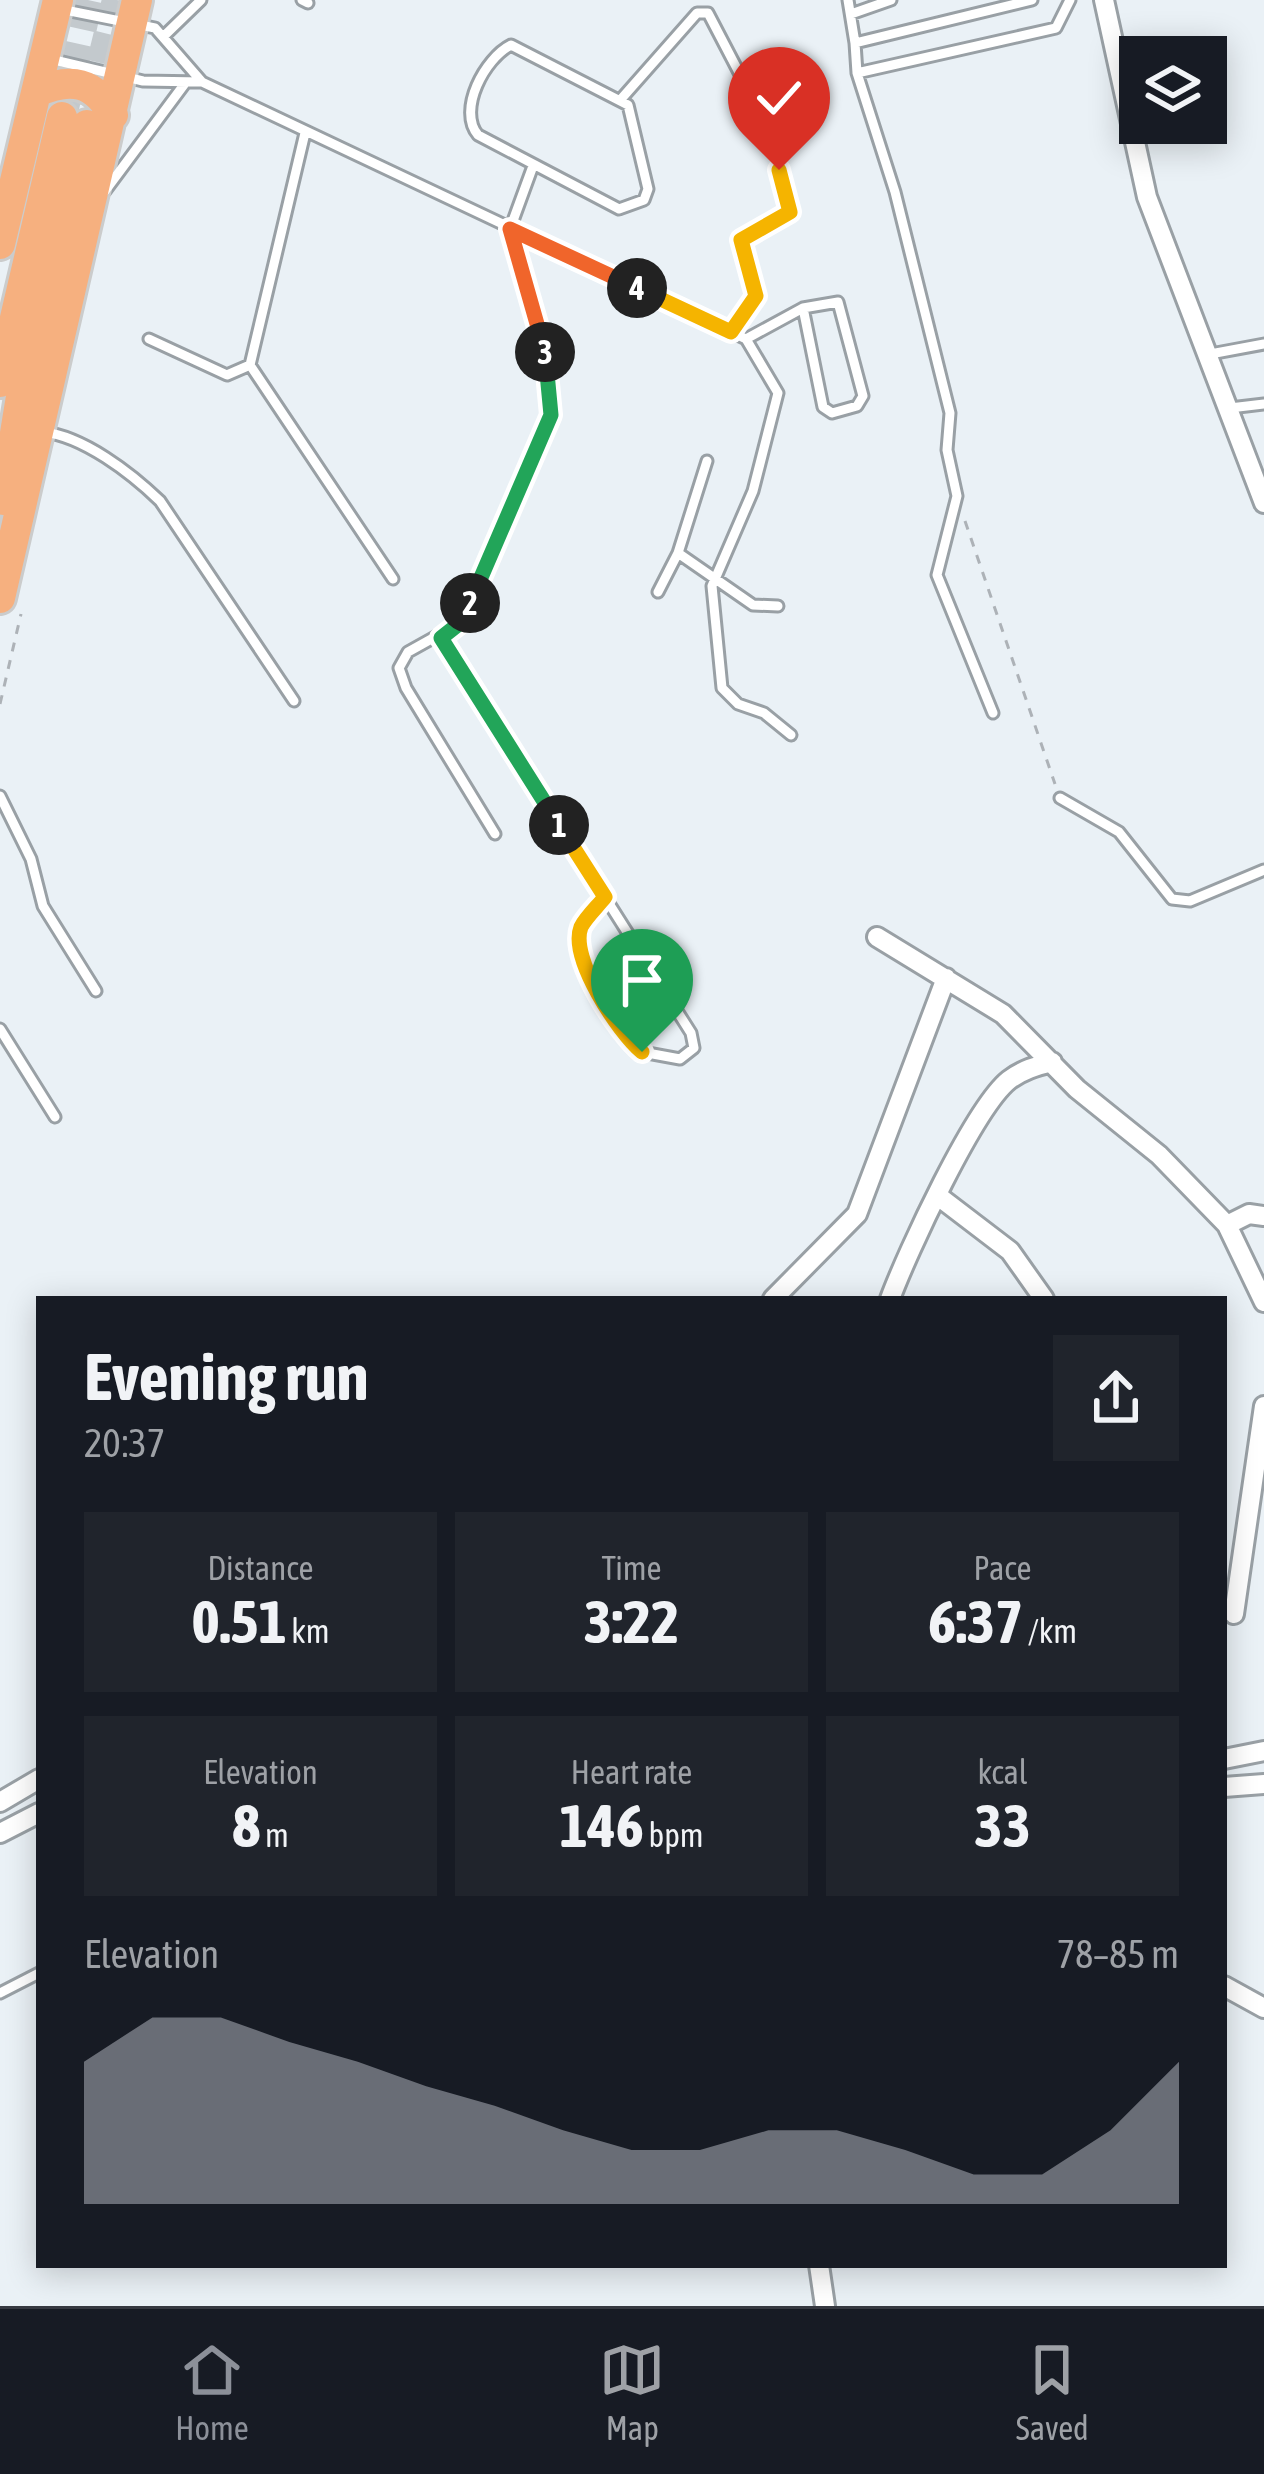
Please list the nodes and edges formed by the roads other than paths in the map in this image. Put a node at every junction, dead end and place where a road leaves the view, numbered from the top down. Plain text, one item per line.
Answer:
1 (201, 0) edge
2 (848, 0) edge
3 (891, 0) edge
4 (1031, 0) edge
5 (1070, 0) edge
6 (1104, 0) edge
7 (57, 4) edge
8 (135, 12) edge
9 (851, 14) junction
10 (165, 35) junction
11 (855, 43) junction
12 (45, 58) junction
13 (856, 73) junction
14 (121, 76) junction
15 (186, 82) junction
16 (202, 82) junction
17 (745, 84) dead end
18 (37, 92) junction
19 (622, 98) junction
20 (88, 119) junction
21 (305, 134) junction
22 (533, 166) junction
23 (779, 170) dead end
24 (93, 203) junction
25 (510, 229) junction
26 (0, 244) edge
27 (803, 308) junction
28 (731, 332) junction
29 (148, 339) dead end
30 (746, 339) junction
31 (1264, 344) edge
32 (1205, 355) junction
33 (250, 365) junction
34 (0, 382) edge
35 (1264, 404) edge
36 (1225, 408) junction
37 (39, 432) junction
38 (707, 461) dead end
39 (1264, 502) edge
40 (0, 524) edge
41 (678, 553) junction
42 (714, 574) junction
43 (393, 579) dead end
44 (658, 592) dead end
45 (12, 600) edge
46 (778, 606) dead end
47 (441, 638) junction
48 (294, 700) dead end
49 (993, 713) dead end
50 (791, 735) dead end
51 (0, 796) edge
52 (1060, 798) road end
53 (5, 826) edge
54 (495, 833) dead end
55 (1264, 870) edge
56 (605, 897) junction
57 (878, 937) dead end
58 (946, 978) junction
59 (96, 992) dead end
60 (0, 1029) edge
61 (1052, 1062) junction
62 (55, 1117) dead end
63 (938, 1196) junction
64 (1264, 1216) edge
65 (1227, 1225) junction
66 (776, 1296) edge
67 (891, 1296) edge
68 (1042, 1296) edge
69 (1264, 1302) edge
70 (1264, 1406) edge
71 (1234, 1614) dead end
72 (1264, 1751) edge
73 (1227, 1758) edge
74 (36, 1781) edge
75 (1264, 1784) edge
76 (1227, 1787) edge
77 (0, 1802) edge
78 (36, 1815) edge
79 (0, 1833) edge
80 (36, 1975) edge
81 (1227, 1988) edge
82 (0, 1993) edge
83 (1264, 2008) edge
84 (819, 2268) edge
85 (825, 2306) edge

1 - 10 lane
2 - 9 lane
3 - 9 lane
4 - 11 lane
5 - 13 lane
6 - 32 street
7 - 8 lane
7 - 12 highway
8 - 10 lane
8 - 14 highway
9 - 11 lane
10 - 16 lane
11 - 13 lane
12 - 14 lane
12 - 18 highway
13 - 49 lane
14 - 15 lane
14 - 20 highway
15 - 16 lane
15 - 24 lane
16 - 21 lane
17 - 19 lane
18 - 20 highway
18 - 26 highway
19 - 22 lane
19 - 22 lane
20 - 24 highway
20 - 34 highway
20 - 40 highway
21 - 25 lane
21 - 33 lane
22 - 25 lane
23 - 28 lane
24 - 37 highway
25 - 28 lane
25 - 47 lane
27 - 27 lane
27 - 30 lane
28 - 30 lane
29 - 33 lane
30 - 42 lane
31 - 32 lane
32 - 36 street
33 - 43 lane
35 - 36 lane
36 - 39 street
37 - 45 highway
37 - 48 lane
38 - 41 lane
41 - 42 lane
41 - 44 lane
42 - 46 lane
42 - 50 lane
47 - 54 lane
47 - 56 lane
51 - 53 lane
52 - 55 lane
53 - 59 lane
56 - 56 lane
57 - 58 street
58 - 61 street
58 - 66 street
60 - 62 lane
61 - 63 street
61 - 65 street
63 - 67 street
63 - 68 street
64 - 65 street
65 - 69 street
70 - 71 street
72 - 73 street
74 - 77 street
75 - 76 street
78 - 79 street
80 - 82 lane
81 - 83 street
84 - 85 street

